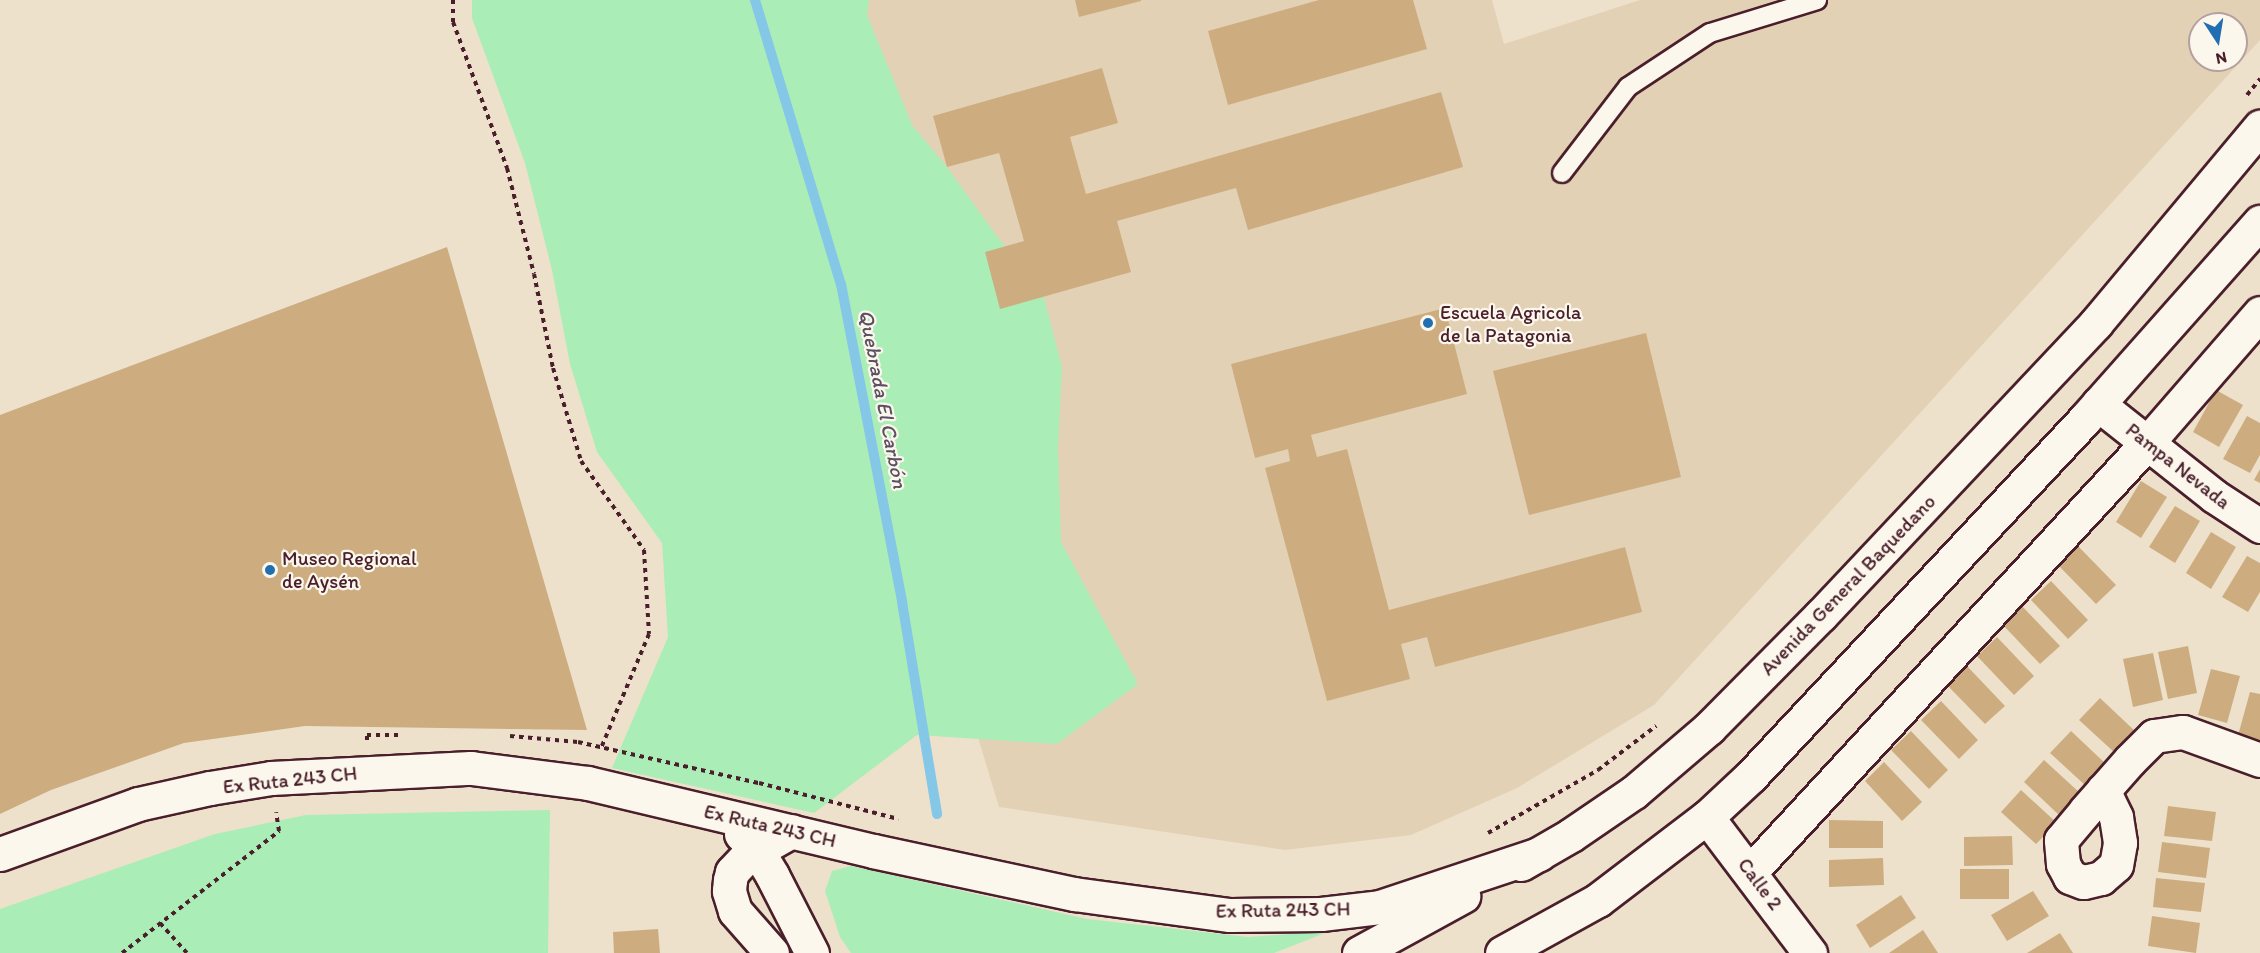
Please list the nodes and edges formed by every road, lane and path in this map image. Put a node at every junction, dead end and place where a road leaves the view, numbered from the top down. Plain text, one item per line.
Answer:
1 (453, 0) edge
2 (1817, 0) edge
3 (2260, 79) edge
4 (2245, 98) dead end
5 (2260, 127) edge
6 (1562, 173) dead end
7 (2260, 222) edge
8 (2260, 313) edge
9 (2098, 404) junction
10 (2147, 443) junction
11 (2260, 526) edge
12 (1663, 720) dead end
13 (413, 735) dead end
14 (504, 736) dead end
15 (602, 747) junction
16 (2260, 760) edge
17 (368, 771) junction
18 (271, 778) junction
19 (588, 783) junction
20 (2103, 790) dead end
21 (725, 816) junction
22 (1707, 817) junction
23 (909, 822) dead end
24 (792, 831) junction
25 (1481, 837) dead end
26 (757, 850) junction
27 (0, 854) edge
28 (1539, 854) junction
29 (1751, 871) junction
30 (160, 923) junction
31 (122, 953) edge
32 (187, 953) edge
33 (772, 953) edge
34 (812, 953) edge
35 (1359, 953) edge
36 (1502, 953) edge
37 (1810, 953) edge

1 - 15 path
2 - 6 lane
3 - 4 path
5 - 28 street, Avenida General Baquedano
7 - 9 street
8 - 10 street
9 - 10 street, Pampa Nevada
9 - 22 street
10 - 11 street, Pampa Nevada
10 - 29 street
12 - 25 path
13 - 17 path
14 - 15 path
15 - 19 path
15 - 23 path
16 - 20 street
17 - 18 street, Ex Ruta 243 CH
17 - 19 street, Ex Ruta 243 CH
18 - 27 street, Ex Ruta 243 CH
18 - 30 path
19 - 21 street, Ex Ruta 243 CH
21 - 24 street, Ex Ruta 243 CH
21 - 26 street
22 - 29 street, Calle 2
22 - 36 street
24 - 26 street
24 - 28 street, Ex Ruta 243 CH
26 - 33 street
26 - 34 street
28 - 35 street, Avenida General Baquedano
29 - 37 street, Calle 2
30 - 31 path
30 - 32 path

